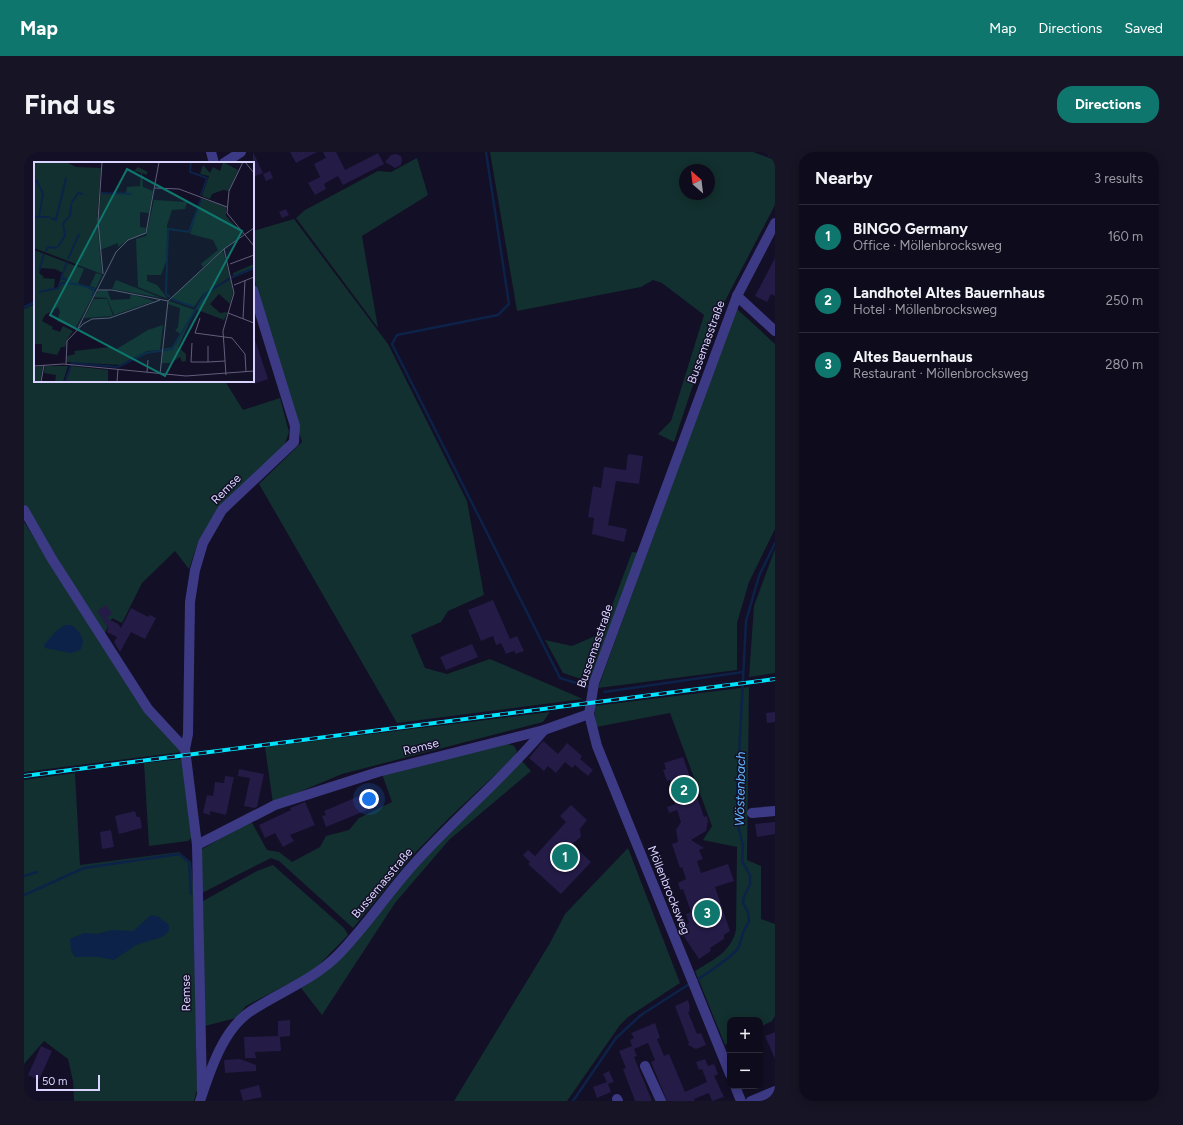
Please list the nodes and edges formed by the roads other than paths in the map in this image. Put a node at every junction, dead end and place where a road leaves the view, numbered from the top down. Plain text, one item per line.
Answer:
1 (211, 152) edge
2 (241, 152) edge
3 (772, 152) edge
4 (775, 153) edge
5 (214, 162) edge
6 (226, 162) edge
7 (775, 223) edge
8 (254, 293) edge
9 (737, 296) junction
10 (775, 331) edge
11 (24, 510) edge
12 (588, 714) junction
13 (544, 730) junction
14 (185, 749) junction
15 (775, 811) edge
16 (752, 813) dead end
17 (197, 845) junction
18 (645, 1066) dead end
19 (727, 1067) edge
20 (736, 1089) edge
21 (775, 1091) edge
22 (201, 1097) edge
23 (660, 1101) edge
24 (741, 1101) edge
25 (750, 1101) edge

1 - 5 street
2 - 6 street
3 - 4 street
7 - 9 street, Bussemasstraße
8 - 14 street, Remse
9 - 10 street
9 - 12 street, Bussemasstraße
11 - 14 street
12 - 13 street, Bussemasstraße
12 - 19 street, Möllenbrocksweg
13 - 17 street, Remse
13 - 22 street, Bussemasstraße
14 - 17 street, Remse
15 - 16 street
17 - 22 street, Remse
18 - 23 street
20 - 24 street
21 - 25 street

